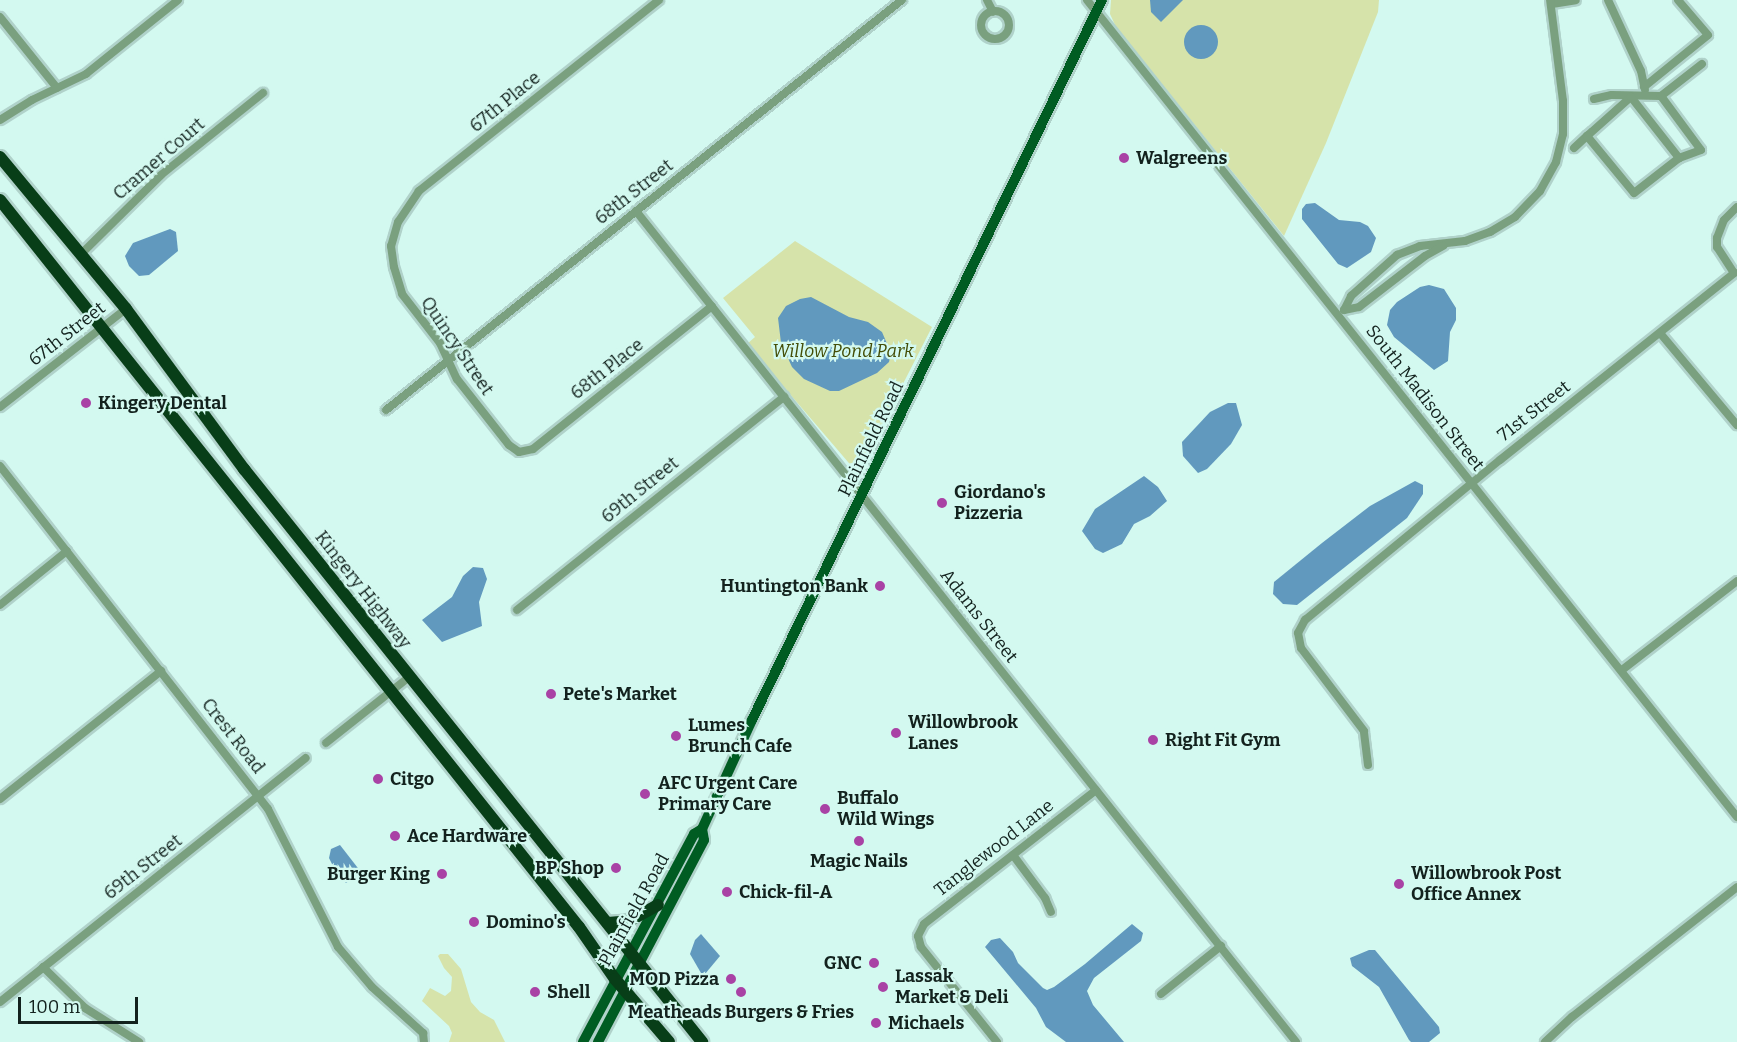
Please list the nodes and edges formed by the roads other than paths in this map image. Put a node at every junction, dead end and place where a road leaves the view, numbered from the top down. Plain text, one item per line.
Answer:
1 (178, 0) edge
2 (659, 0) edge
3 (903, 0) edge
4 (987, 0) edge
5 (1087, 0) edge
6 (1102, 0) edge
7 (1576, 0) edge
8 (1608, 0) edge
9 (1678, 0) edge
10 (1551, 2) edge
11 (993, 12) dead end
12 (1097, 12) junction
13 (0, 17) edge
14 (1702, 64) dead end
15 (1644, 87) junction
16 (57, 88) junction
17 (263, 93) dead end
18 (1661, 96) junction
19 (1631, 97) junction
20 (1646, 97) junction
21 (1594, 99) dead end
22 (0, 120) edge
23 (1587, 136) junction
24 (1574, 148) dead end
25 (0, 156) edge
26 (1679, 158) junction
27 (0, 200) edge
28 (1737, 207) edge
29 (636, 211) junction
30 (1446, 244) junction
31 (391, 246) joint
32 (81, 254) junction
33 (712, 306) junction
34 (126, 309) junction
35 (103, 327) junction
36 (1660, 333) junction
37 (448, 361) junction
38 (784, 396) junction
39 (0, 407) edge
40 (386, 410) dead end
41 (1737, 425) edge
42 (519, 452) joint
43 (0, 466) edge
44 (1472, 484) junction
45 (862, 496) junction
46 (67, 551) junction
47 (1737, 581) edge
48 (0, 605) edge
49 (517, 610) dead end
50 (161, 670) junction
51 (1622, 670) junction
52 (409, 677) junction
53 (391, 692) junction
54 (326, 743) dead end
55 (306, 758) dead end
56 (1368, 765) dead end
57 (1096, 790) junction
58 (258, 796) junction
59 (0, 799) edge
60 (1737, 817) edge
61 (702, 829) junction
62 (1013, 855) junction
63 (1737, 887) edge
64 (658, 905) junction
65 (1051, 912) dead end
66 (608, 923) junction
67 (1221, 946) junction
68 (632, 951) junction
69 (641, 963) junction
70 (43, 967) junction
71 (615, 979) junction
72 (626, 992) junction
73 (1161, 994) dead end
74 (0, 1002) edge
75 (423, 1038) edge
76 (139, 1042) edge
77 (583, 1042) edge
78 (598, 1042) edge
79 (669, 1042) edge
80 (702, 1042) edge
81 (997, 1042) edge
82 (1296, 1042) edge
83 (1545, 1042) edge

1 - 16 street
2 - 31 street, 67th Place
3 - 29 street, 68th Street
4 - 11 street
5 - 12 street, South Madison Street
6 - 12 main road, Plainfield Road
7 - 10 street
8 - 15 street
9 - 15 street
10 - 30 street
12 - 44 street, South Madison Street
12 - 45 main road, Plainfield Road
13 - 16 street
14 - 18 street
15 - 20 street
16 - 22 street
17 - 32 street, Cramer Court
18 - 20 street
18 - 26 street
19 - 20 street
19 - 21 street
19 - 23 street
19 - 26 street
23 - 24 street
23 - 26 street
25 - 32 highway, Kingery Highway
27 - 35 highway
28 - 36 street, 71st Street
29 - 33 street, Adams Street
29 - 37 street, 68th Street
30 - 30 street
31 - 37 street, Quincy Street
32 - 34 highway, Kingery Highway
33 - 38 street, Adams Street
33 - 42 street, 68th Place
34 - 35 street, 67th Street
34 - 52 highway, Kingery Highway
35 - 39 street, 67th Street
35 - 53 highway
36 - 41 street
36 - 44 street, 71st Street
37 - 40 street, 68th Street
37 - 42 street, Quincy Street
38 - 45 street, Adams Street
38 - 49 street, 69th Street
43 - 46 street, Crest Road
44 - 51 street, South Madison Street
44 - 56 street, 71st Street
45 - 57 street, Adams Street
45 - 61 main road, Plainfield Road
46 - 48 street
46 - 50 street, Crest Road
47 - 51 street
50 - 58 street, Crest Road
50 - 59 street
51 - 60 street, South Madison Street
52 - 53 street
52 - 66 highway, Kingery Highway
53 - 54 street
53 - 71 highway
55 - 58 street, 69th Street
57 - 62 street, Tanglewood Lane
57 - 67 street, Adams Street
58 - 70 street, 69th Street
58 - 75 street, Crest Road
61 - 64 main road, Plainfield Road
61 - 69 main road, Plainfield Road
62 - 65 street
62 - 81 street, Tanglewood Lane
63 - 83 street
64 - 66 highway
64 - 68 main road, Plainfield Road
66 - 68 highway, Kingery Highway
67 - 73 street
67 - 82 street, Adams Street
68 - 69 highway, Kingery Highway
68 - 71 main road, Plainfield Road
69 - 72 main road, Plainfield Road
69 - 80 highway, Kingery Highway
70 - 74 street, 69th Street
70 - 76 street
71 - 72 highway
71 - 77 main road, Plainfield Road
72 - 78 main road, Plainfield Road
72 - 79 highway

